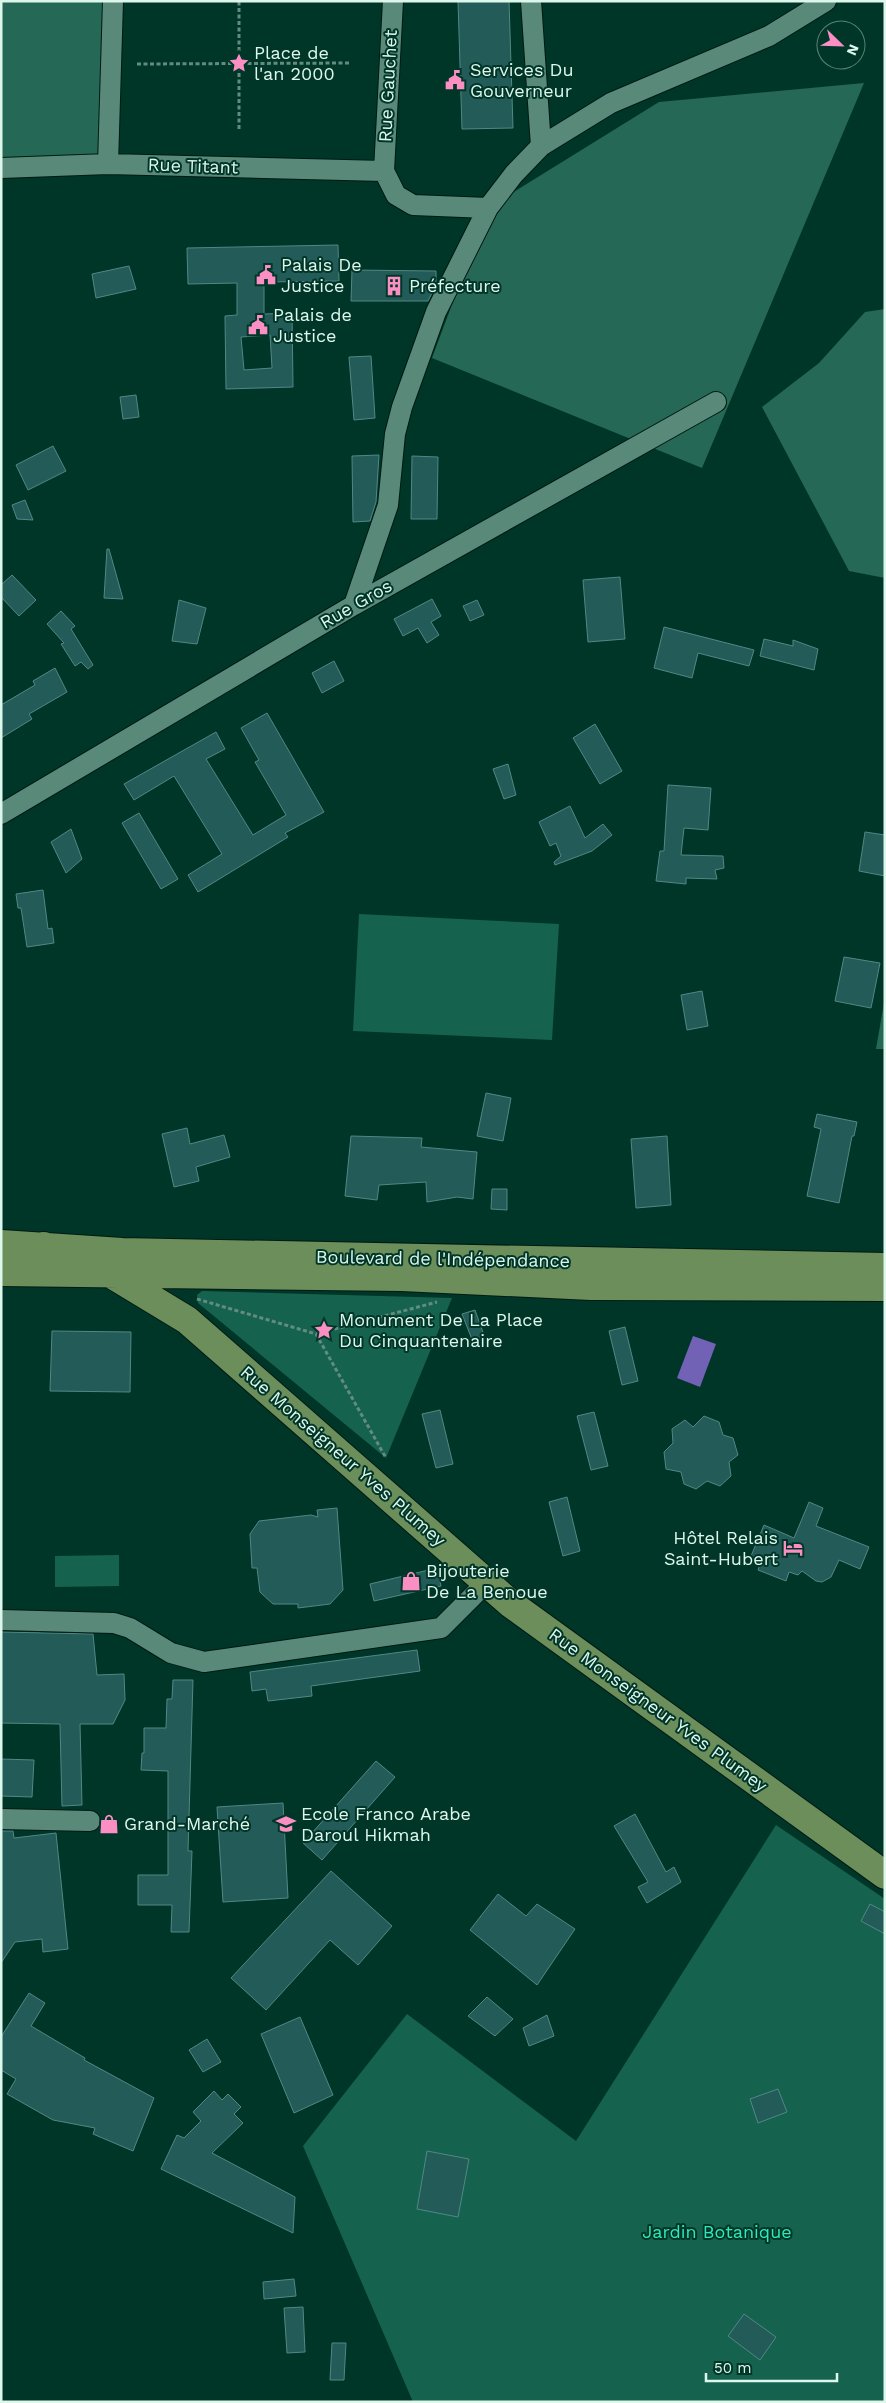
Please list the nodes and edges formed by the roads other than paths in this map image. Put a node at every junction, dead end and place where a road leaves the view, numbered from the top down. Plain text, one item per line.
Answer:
1 (113, 1) edge
2 (393, 1) edge
3 (531, 1) edge
4 (826, 1) edge
5 (541, 146) junction
6 (108, 164) junction
7 (1, 168) edge
8 (384, 171) junction
9 (488, 208) junction
10 (716, 402) dead end
11 (354, 605) junction
12 (1, 814) edge
13 (1, 1244) edge
14 (44, 1246) junction
15 (885, 1267) edge
16 (1, 1272) edge
17 (111, 1274) junction
18 (885, 1287) edge
19 (487, 1582) junction
20 (1, 1620) edge
21 (1, 1819) edge
22 (90, 1821) dead end
23 (885, 1875) edge

1 - 6 street
2 - 8 street, Rue Gauchet
3 - 5 street
4 - 5 street
5 - 9 street
6 - 7 street, Rue Titant
6 - 8 street, Rue Titant
8 - 9 street
9 - 11 street
10 - 11 street, Rue Gros
11 - 12 street, Rue Gros
13 - 14 main road, Boulevard de l'Indépendance
14 - 15 main road, Boulevard de l'Indépendance
14 - 17 main road
16 - 17 main road, Boulevard de l'Indépendance
17 - 18 main road, Boulevard de l'Indépendance
17 - 19 main road, Rue Monseigneur Yves Plumey
19 - 20 street
19 - 23 main road, Rue Monseigneur Yves Plumey
21 - 22 street

